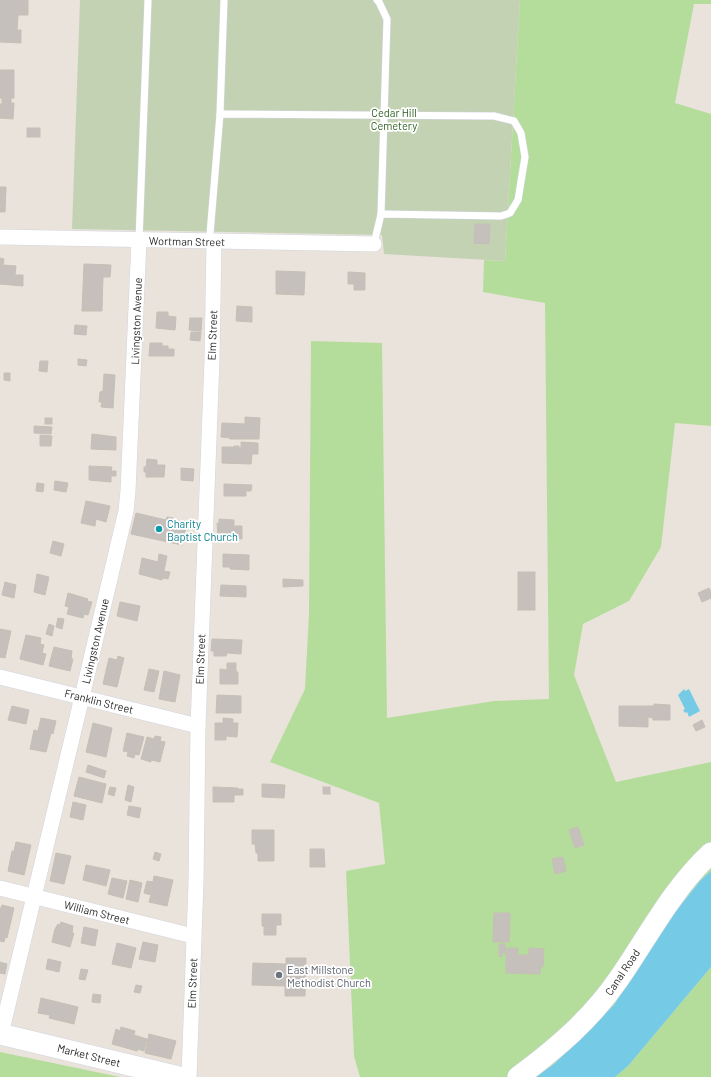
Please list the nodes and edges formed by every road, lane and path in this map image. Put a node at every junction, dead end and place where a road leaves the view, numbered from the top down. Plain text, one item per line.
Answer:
1 (148, 0) edge
2 (224, 0) edge
3 (377, 0) edge
4 (220, 114) junction
5 (383, 115) junction
6 (381, 214) junction
7 (0, 237) edge
8 (139, 240) junction
9 (214, 242) junction
10 (374, 244) joint
11 (0, 677) edge
12 (82, 697) junction
13 (198, 726) junction
14 (711, 853) edge
15 (0, 888) edge
16 (34, 896) junction
17 (193, 936) junction
18 (0, 1034) edge
19 (179, 1077) edge
20 (189, 1077) edge
21 (518, 1077) edge

1 - 8 lane
2 - 4 lane
3 - 5 lane
4 - 5 lane
4 - 9 lane
5 - 6 lane
5 - 6 lane
6 - 10 lane
7 - 8 street, Wortman Street
8 - 9 street, Wortman Street
8 - 12 street, Livingston Avenue
9 - 10 street, Wortman Street
9 - 13 street, Elm Street
11 - 12 street, Franklin Street
12 - 13 street, Franklin Street
12 - 16 street, Livingston Avenue
13 - 17 street, Elm Street
14 - 21 street, Canal Road
15 - 16 street, William Street
16 - 17 street, William Street
16 - 18 street, Livingston Avenue
17 - 20 street, Elm Street
18 - 19 street, Market Street

